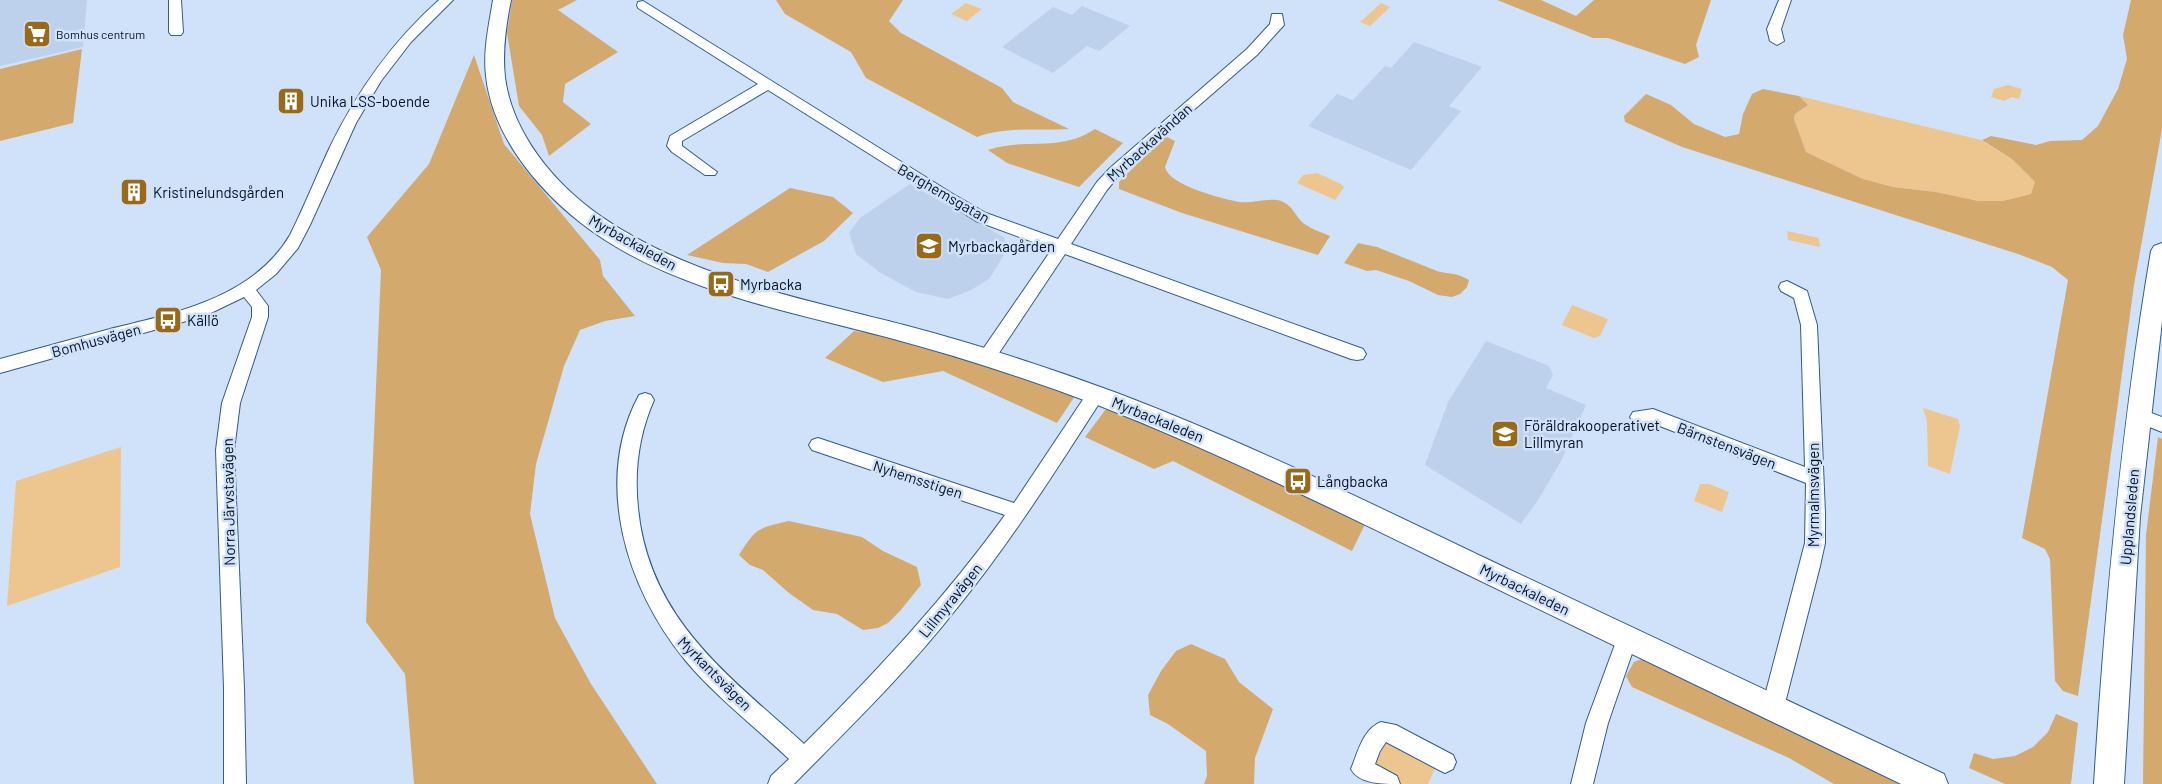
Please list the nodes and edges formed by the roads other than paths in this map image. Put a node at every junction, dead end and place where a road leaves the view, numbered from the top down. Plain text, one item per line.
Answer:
1 (175, 0) edge
2 (446, 0) edge
3 (502, 0) edge
4 (1785, 0) edge
5 (643, 5) dead end
6 (1278, 17) dead end
7 (176, 32) dead end
8 (1777, 41) dead end
9 (768, 84) junction
10 (710, 172) dead end
11 (1061, 245) junction
12 (2162, 251) edge
13 (1787, 287) dead end
14 (246, 288) junction
15 (1357, 354) dead end
16 (987, 357) junction
17 (0, 366) edge
18 (1096, 394) junction
19 (645, 400) dead end
20 (1639, 417) dead end
21 (2150, 420) edge
22 (818, 446) dead end
23 (1815, 478) junction
24 (1018, 512) junction
25 (1627, 639) junction
26 (1773, 707) junction
27 (804, 759) junction
28 (1445, 762) dead end
29 (235, 784) edge
30 (779, 784) edge
31 (1389, 784) edge
32 (1582, 784) edge
33 (1933, 784) edge
34 (2109, 784) edge

1 - 7 street
2 - 14 street
3 - 16 street, Myrbackaleden
4 - 8 street
5 - 9 street, Berghemsgatan
6 - 11 street, Myrbackavändan
9 - 10 street
9 - 11 street, Berghemsgatan
11 - 15 street, Berghemsgatan
11 - 16 street, Myrbackavändan
12 - 21 street, Upplandsleden
13 - 23 street, Myrmalmsvägen
14 - 17 street, Bomhusvägen
14 - 29 street, Norra Järvstavägen
16 - 18 street, Myrbackaleden
18 - 24 street, Lillmyravägen
18 - 25 street, Myrbackaleden
19 - 27 street, Myrkantsvägen
20 - 23 street, Bärnstensvägen
21 - 34 street, Upplandsleden
22 - 24 street, Nyhemsstigen
23 - 26 street, Myrmalmsvägen
24 - 27 street, Lillmyravägen
25 - 26 street, Myrbackaleden
25 - 32 street
26 - 33 street, Myrbackaleden
27 - 30 street, Lillmyravägen
28 - 31 street

